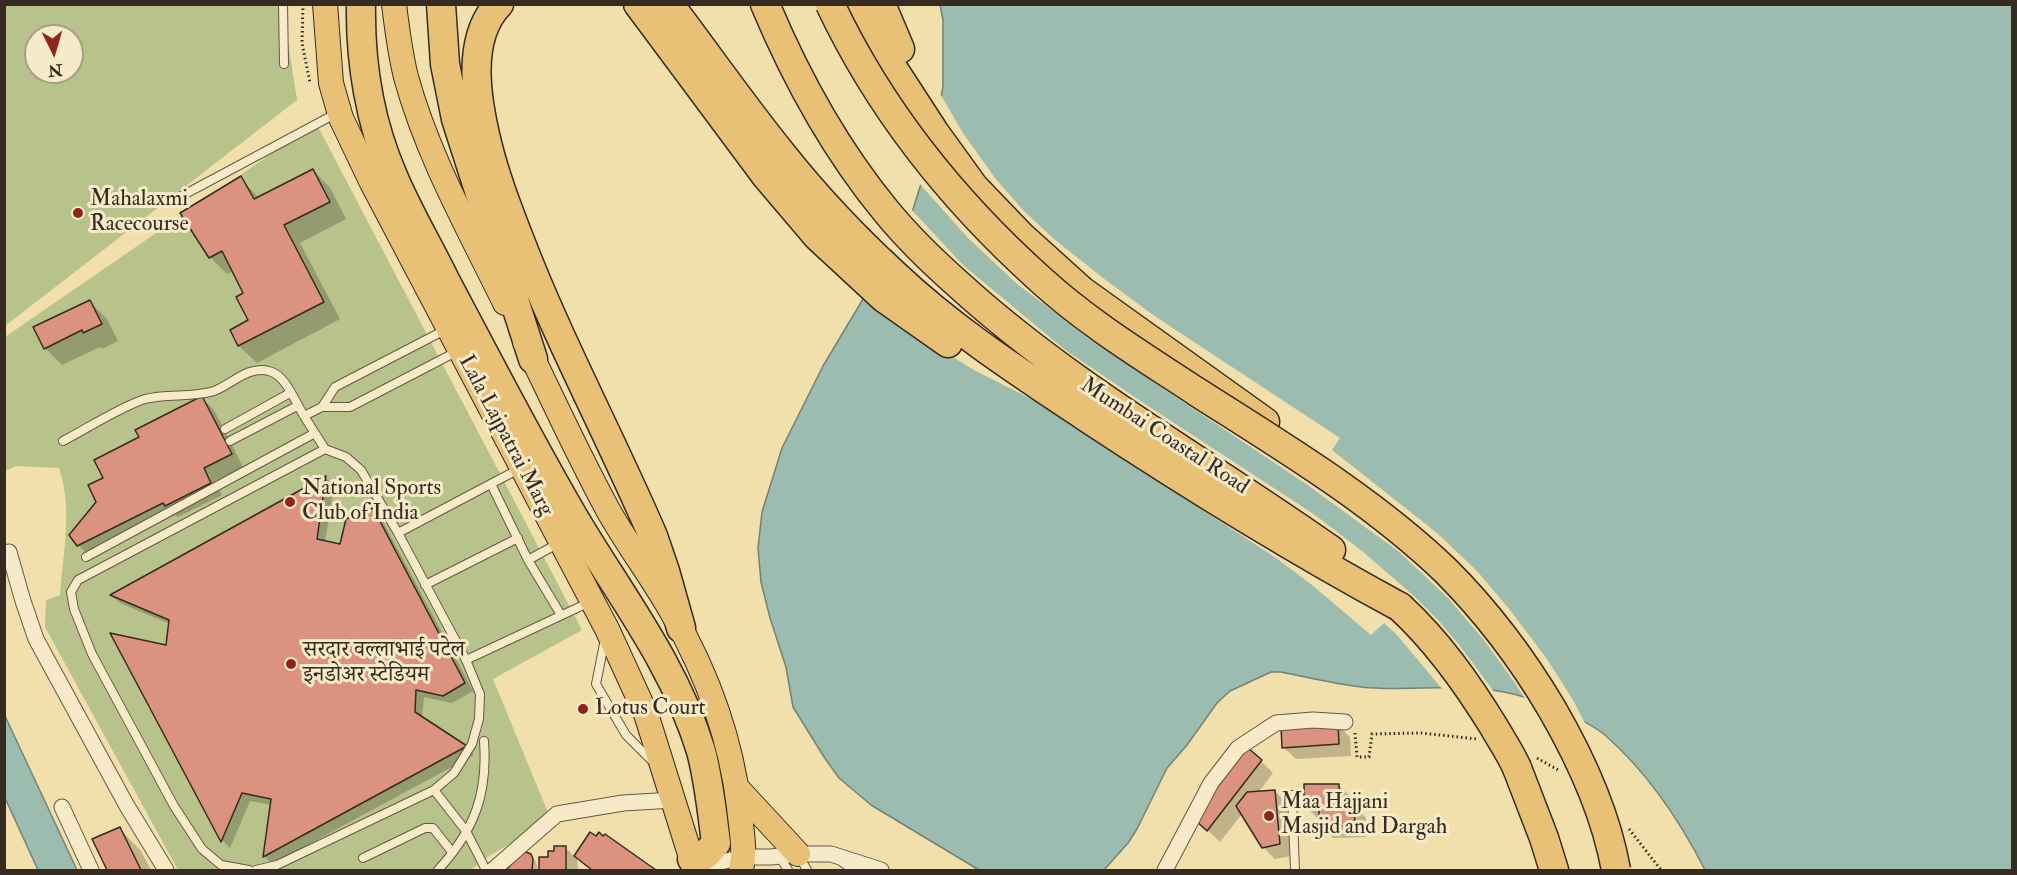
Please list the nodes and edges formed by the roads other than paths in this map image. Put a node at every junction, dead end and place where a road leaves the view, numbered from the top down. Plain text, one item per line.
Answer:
1 (283, 4) edge
2 (325, 4) edge
3 (360, 4) edge
4 (394, 4) edge
5 (441, 4) edge
6 (499, 4) edge
7 (638, 4) edge
8 (669, 4) edge
9 (765, 4) edge
10 (830, 4) edge
11 (857, 4) edge
12 (881, 4) edge
13 (284, 64) dead end
14 (339, 112) junction
15 (972, 184) junction
16 (174, 200) dead end
17 (449, 328) junction
18 (460, 350) junction
19 (533, 359) junction
20 (290, 393) junction
21 (1054, 396) junction
22 (297, 406) junction
23 (322, 407) junction
24 (304, 416) junction
25 (225, 429) dead end
26 (315, 433) junction
27 (63, 441) dead end
28 (230, 441) dead end
29 (325, 449) junction
30 (515, 472) junction
31 (1322, 472) junction
32 (491, 484) junction
33 (398, 533) junction
34 (518, 538) junction
35 (555, 546) junction
36 (9, 552) dead end
37 (86, 557) dead end
38 (528, 560) junction
39 (425, 585) junction
40 (581, 606) junction
41 (1400, 607) junction
42 (561, 615) junction
43 (681, 628) junction
44 (607, 629) junction
45 (466, 660) junction
46 (1345, 722) road end
47 (484, 741) dead end
48 (666, 774) junction
49 (737, 788) junction
50 (434, 790) junction
51 (1292, 795) dead end
52 (674, 800) junction
53 (62, 807) dead end
54 (466, 831) junction
55 (452, 852) junction
56 (831, 854) junction
57 (363, 858) dead end
58 (793, 863) edge
59 (743, 864) edge
60 (694, 866) edge
61 (91, 870) edge
62 (166, 870) edge
63 (249, 870) edge
64 (256, 870) edge
65 (438, 870) edge
66 (486, 870) edge
67 (493, 870) edge
68 (853, 870) edge
69 (881, 870) edge
70 (1165, 870) edge
71 (1295, 870) edge
72 (1554, 870) edge
73 (1616, 870) edge

1 - 13 lane
2 - 14 main road, Lala Lajpatrai Marg
3 - 60 highway
4 - 19 main road
5 - 19 highway
6 - 43 highway
7 - 21 highway
8 - 21 highway
9 - 41 highway, Mumbai Coastal Road
10 - 31 highway, bridge
11 - 15 highway
12 - 15 highway
14 - 16 lane
14 - 17 main road, Lala Lajpatrai Marg
15 - 31 highway, bridge
17 - 18 main road, Lala Lajpatrai Marg
17 - 23 lane
18 - 23 lane
18 - 30 main road, Lala Lajpatrai Marg
19 - 43 main road
20 - 22 lane
20 - 25 lane
20 - 27 lane
21 - 41 highway
22 - 24 lane
22 - 28 lane
23 - 24 lane
24 - 26 lane
26 - 29 lane
26 - 37 lane
29 - 33 lane
29 - 63 lane
30 - 32 lane
30 - 35 main road, Lala Lajpatrai Marg
31 - 73 highway, bridge
32 - 33 lane
32 - 34 lane
33 - 39 lane
34 - 38 lane
34 - 39 lane
35 - 38 lane
35 - 40 main road, Lala Lajpatrai Marg
36 - 62 street
38 - 42 lane
39 - 45 lane
40 - 42 lane
40 - 44 main road, Lala Lajpatrai Marg
41 - 72 highway, Mumbai Coastal Road, bridge
42 - 45 lane
43 - 49 main road
44 - 48 main road, Lala Lajpatrai Marg
44 - 48 lane
45 - 50 lane
46 - 70 street
47 - 54 lane
48 - 52 main road, Lala Lajpatrai Marg
49 - 58 main road
49 - 59 main road
50 - 54 lane
50 - 64 lane
51 - 71 lane
52 - 60 main road, Lala Lajpatrai Marg
52 - 67 street
53 - 61 street
54 - 55 lane
54 - 66 lane
55 - 57 lane
55 - 65 lane
56 - 58 street
56 - 68 lane
56 - 69 street
58 - 59 street
59 - 60 street

